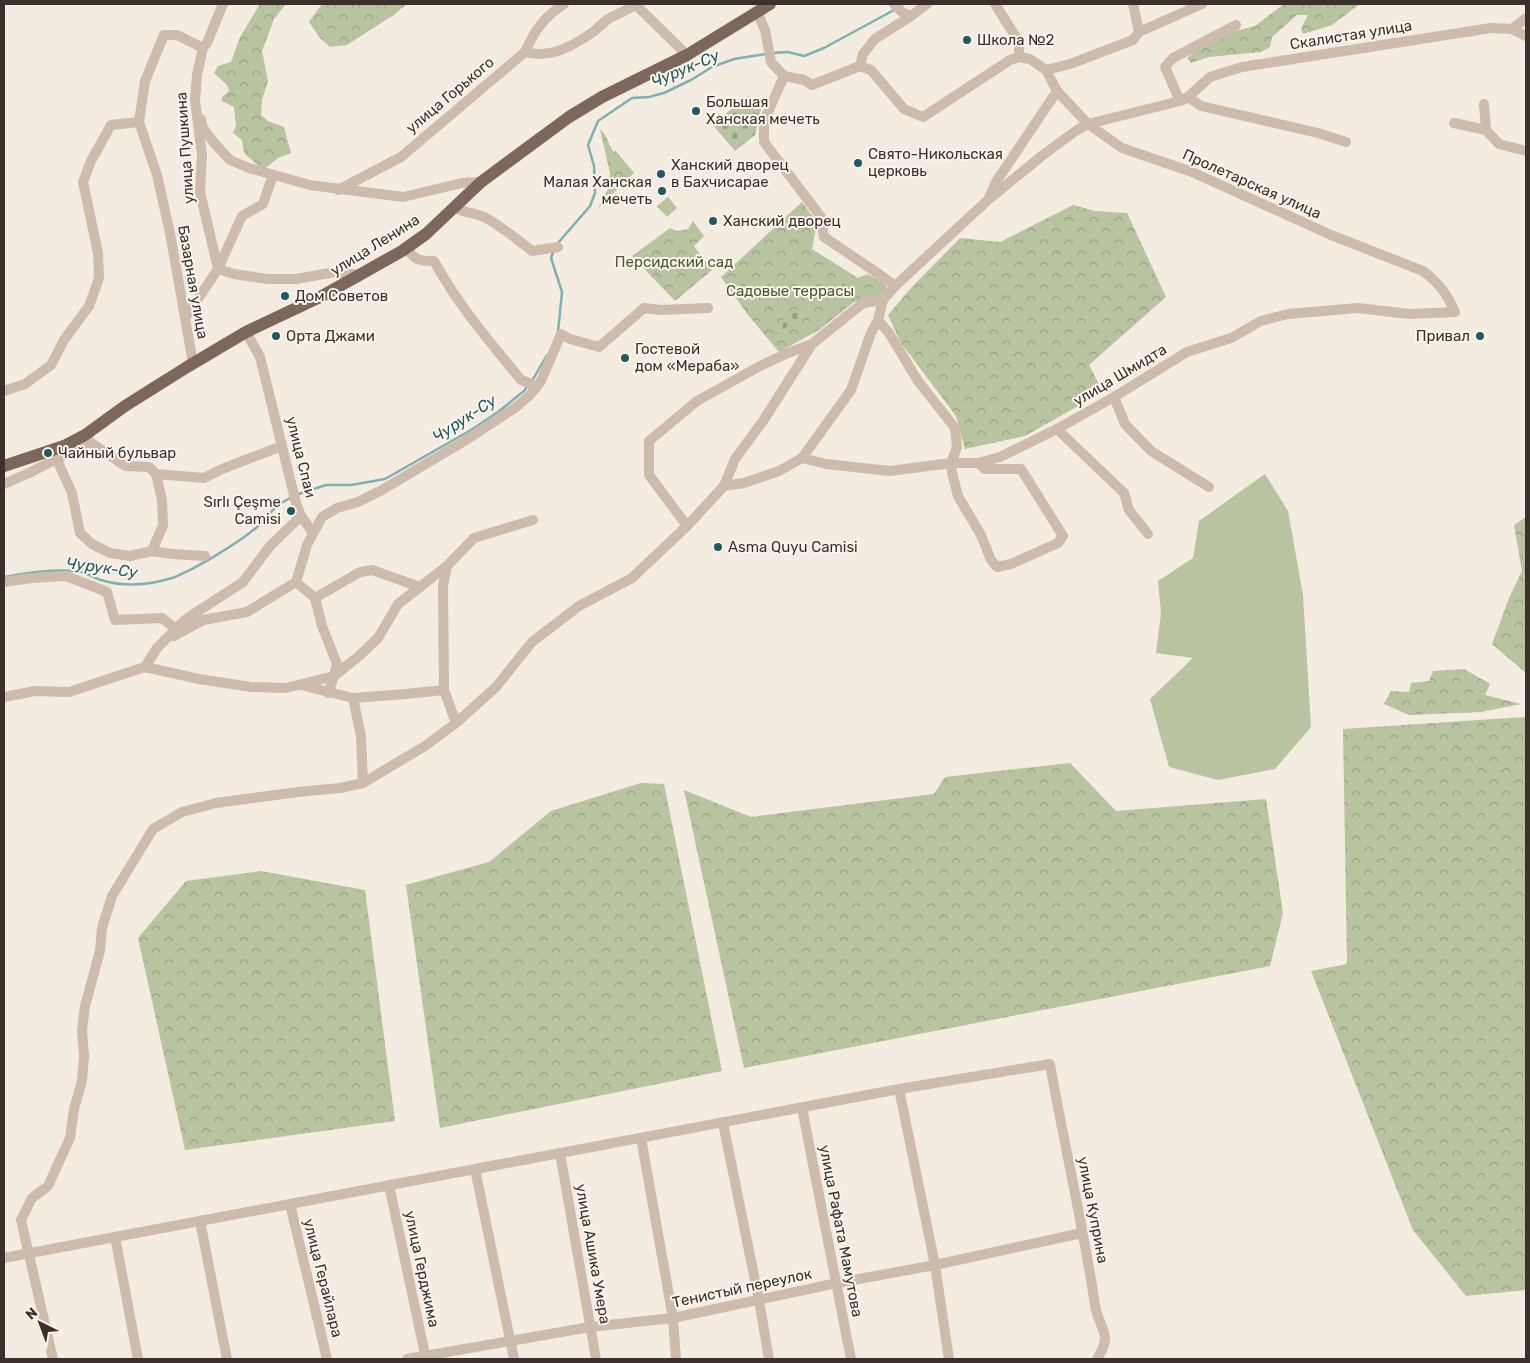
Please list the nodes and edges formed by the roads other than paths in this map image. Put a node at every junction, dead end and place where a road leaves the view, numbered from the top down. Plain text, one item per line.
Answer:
1 (223, 4) edge
2 (564, 4) edge
3 (770, 4) edge
4 (894, 4) edge
5 (926, 4) edge
6 (995, 4) edge
7 (1133, 4) edge
8 (1202, 4) edge
9 (757, 12) junction
10 (907, 14) junction
11 (1526, 18) edge
12 (1236, 25) dead end
13 (1512, 29) junction
14 (1139, 32) junction
15 (1526, 36) edge
16 (203, 48) junction
17 (525, 52) junction
18 (687, 55) junction
19 (1019, 58) junction
20 (860, 66) junction
21 (1046, 70) junction
22 (784, 76) junction
23 (1057, 91) junction
24 (1184, 99) junction
25 (195, 100) junction
26 (1484, 104) dead end
27 (139, 122) junction
28 (1454, 123) dead end
29 (1088, 124) junction
30 (1486, 130) junction
31 (1346, 142) dead end
32 (1526, 151) edge
33 (273, 175) junction
34 (481, 182) junction
35 (338, 190) junction
36 (989, 199) junction
37 (455, 208) junction
38 (406, 247) junction
39 (555, 248) dead end
40 (218, 268) junction
41 (360, 275) junction
42 (895, 286) junction
43 (883, 300) junction
44 (708, 308) dead end
45 (1455, 312) joint
46 (185, 318) junction
47 (878, 320) junction
48 (246, 332) junction
49 (812, 344) junction
50 (193, 363) junction
51 (532, 385) junction
52 (4, 391) edge
53 (1114, 398) junction
54 (1056, 429) junction
55 (87, 438) junction
56 (282, 446) junction
57 (802, 458) junction
58 (57, 460) junction
59 (951, 463) junction
60 (978, 463) junction
61 (4, 466) edge
62 (156, 474) junction
63 (4, 484) edge
64 (724, 486) junction
65 (1209, 487) dead end
66 (301, 516) junction
67 (533, 520) dead end
68 (687, 526) junction
69 (313, 533) junction
70 (1148, 534) dead end
71 (152, 551) junction
72 (204, 556) dead end
73 (447, 566) junction
74 (4, 582) edge
75 (296, 582) junction
76 (420, 587) junction
77 (315, 598) junction
78 (176, 629) junction
79 (157, 648) junction
80 (145, 667) junction
81 (334, 676) junction
82 (300, 685) junction
83 (444, 690) junction
84 (328, 693) junction
85 (4, 697) edge
86 (354, 698) junction
87 (456, 723) junction
88 (364, 783) junction
89 (899, 1090) junction
90 (802, 1108) junction
91 (723, 1123) junction
92 (641, 1138) junction
93 (560, 1153) junction
94 (475, 1169) junction
95 (389, 1185) junction
96 (290, 1204) junction
97 (200, 1221) junction
98 (1082, 1233) junction
99 (116, 1237) junction
100 (29, 1253) junction
101 (4, 1258) edge
102 (935, 1265) junction
103 (837, 1283) junction
104 (759, 1300) junction
105 (672, 1318) junction
106 (590, 1327) junction
107 (511, 1341) junction
108 (426, 1357) edge
109 (53, 1359) edge
110 (138, 1359) edge
111 (227, 1359) edge
112 (327, 1359) edge
113 (407, 1359) edge
114 (514, 1359) edge
115 (596, 1359) edge
116 (676, 1359) edge
117 (769, 1359) edge
118 (851, 1359) edge
119 (949, 1359) edge
120 (1097, 1359) edge

1 - 16 street, улица Пушкина
2 - 17 street, улица Горького
3 - 9 main road, улица Ленина
4 - 10 street
5 - 10 street
6 - 19 street
7 - 14 street
8 - 14 street
9 - 18 main road, улица Ленина
9 - 22 street
10 - 20 street
11 - 13 street
12 - 24 street
13 - 15 street, Скалистая улица
13 - 24 street, Скалистая улица
14 - 21 street
16 - 25 street, улица Пушкина
16 - 27 street, Базарная улица
17 - 18 street
17 - 35 street, улица Горького
18 - 34 main road, улица Ленина
19 - 20 street
19 - 21 street
20 - 22 street
21 - 23 street, Пролетарская улица
22 - 42 street
23 - 29 street, Пролетарская улица
23 - 36 street
24 - 29 street, Скалистая улица
24 - 31 street
25 - 33 street
25 - 40 street, улица Пушкина
26 - 30 street
27 - 46 street, Базарная улица
27 - 52 street
28 - 30 street
29 - 36 street, Скалистая улица
29 - 45 street, Пролетарская улица
30 - 32 street
33 - 35 street
33 - 40 street
34 - 35 street
34 - 37 main road, улица Ленина
36 - 42 street, Скалистая улица
37 - 38 main road, улица Ленина
37 - 39 street
38 - 41 main road, улица Ленина
38 - 51 street
40 - 41 street
40 - 46 street
41 - 48 main road, улица Ленина
42 - 43 street, Скалистая улица
43 - 47 street
43 - 49 street
44 - 51 street
45 - 53 street, улица Шмидта
46 - 50 street, Базарная улица
47 - 57 street
47 - 59 street
48 - 50 main road, улица Ленина
48 - 56 street, улица Спаи
49 - 64 street
49 - 68 street
50 - 55 main road, улица Ленина
51 - 69 street
53 - 54 street, улица Шмидта
53 - 65 street
54 - 60 street, улица Шмидта
54 - 70 street
55 - 58 street
55 - 61 main road, улица Ленина
55 - 62 street
56 - 62 street
56 - 66 street, улица Спаи
57 - 59 street, улица Шмидта
57 - 64 street
58 - 63 street
58 - 71 street
59 - 60 street, улица Шмидта
59 - 60 street
62 - 71 street
64 - 68 street
66 - 69 street, улица Спаи
66 - 78 street
67 - 73 street
68 - 87 street
69 - 75 street
71 - 72 street
73 - 76 street
73 - 83 street
74 - 78 street
75 - 77 street
75 - 79 street
76 - 77 street
76 - 81 street
77 - 81 street
78 - 79 street
79 - 80 street
80 - 82 street
80 - 85 street
81 - 82 street
81 - 84 street
82 - 84 street
83 - 86 street
83 - 87 street
84 - 86 street
86 - 88 street
87 - 88 street
88 - 100 street
89 - 90 street
89 - 98 street, улица Куприна
89 - 102 street
90 - 91 street
90 - 103 street, улица Рафата Мамутова
91 - 92 street
91 - 104 street
92 - 93 street
92 - 105 street
93 - 94 street
93 - 106 street, улица Ашика Умера
94 - 95 street
94 - 107 street
95 - 96 street
95 - 108 street, улица Герджима
96 - 97 street
96 - 112 street, улица Герайлара
97 - 99 street
97 - 111 street
98 - 102 street, Тенистый переулок
98 - 120 street, улица Куприна
99 - 100 street
99 - 110 street
100 - 101 street
100 - 109 street
102 - 103 street, Тенистый переулок
102 - 119 street
103 - 104 street, Тенистый переулок
103 - 118 street, улица Рафата Мамутова
104 - 105 street, Тенистый переулок
104 - 117 street
105 - 106 street, Тенистый переулок
105 - 116 street
106 - 107 street, Тенистый переулок
106 - 115 street, улица Ашика Умера
107 - 108 street, Тенистый переулок
107 - 114 street
108 - 113 street, Тенистый переулок

